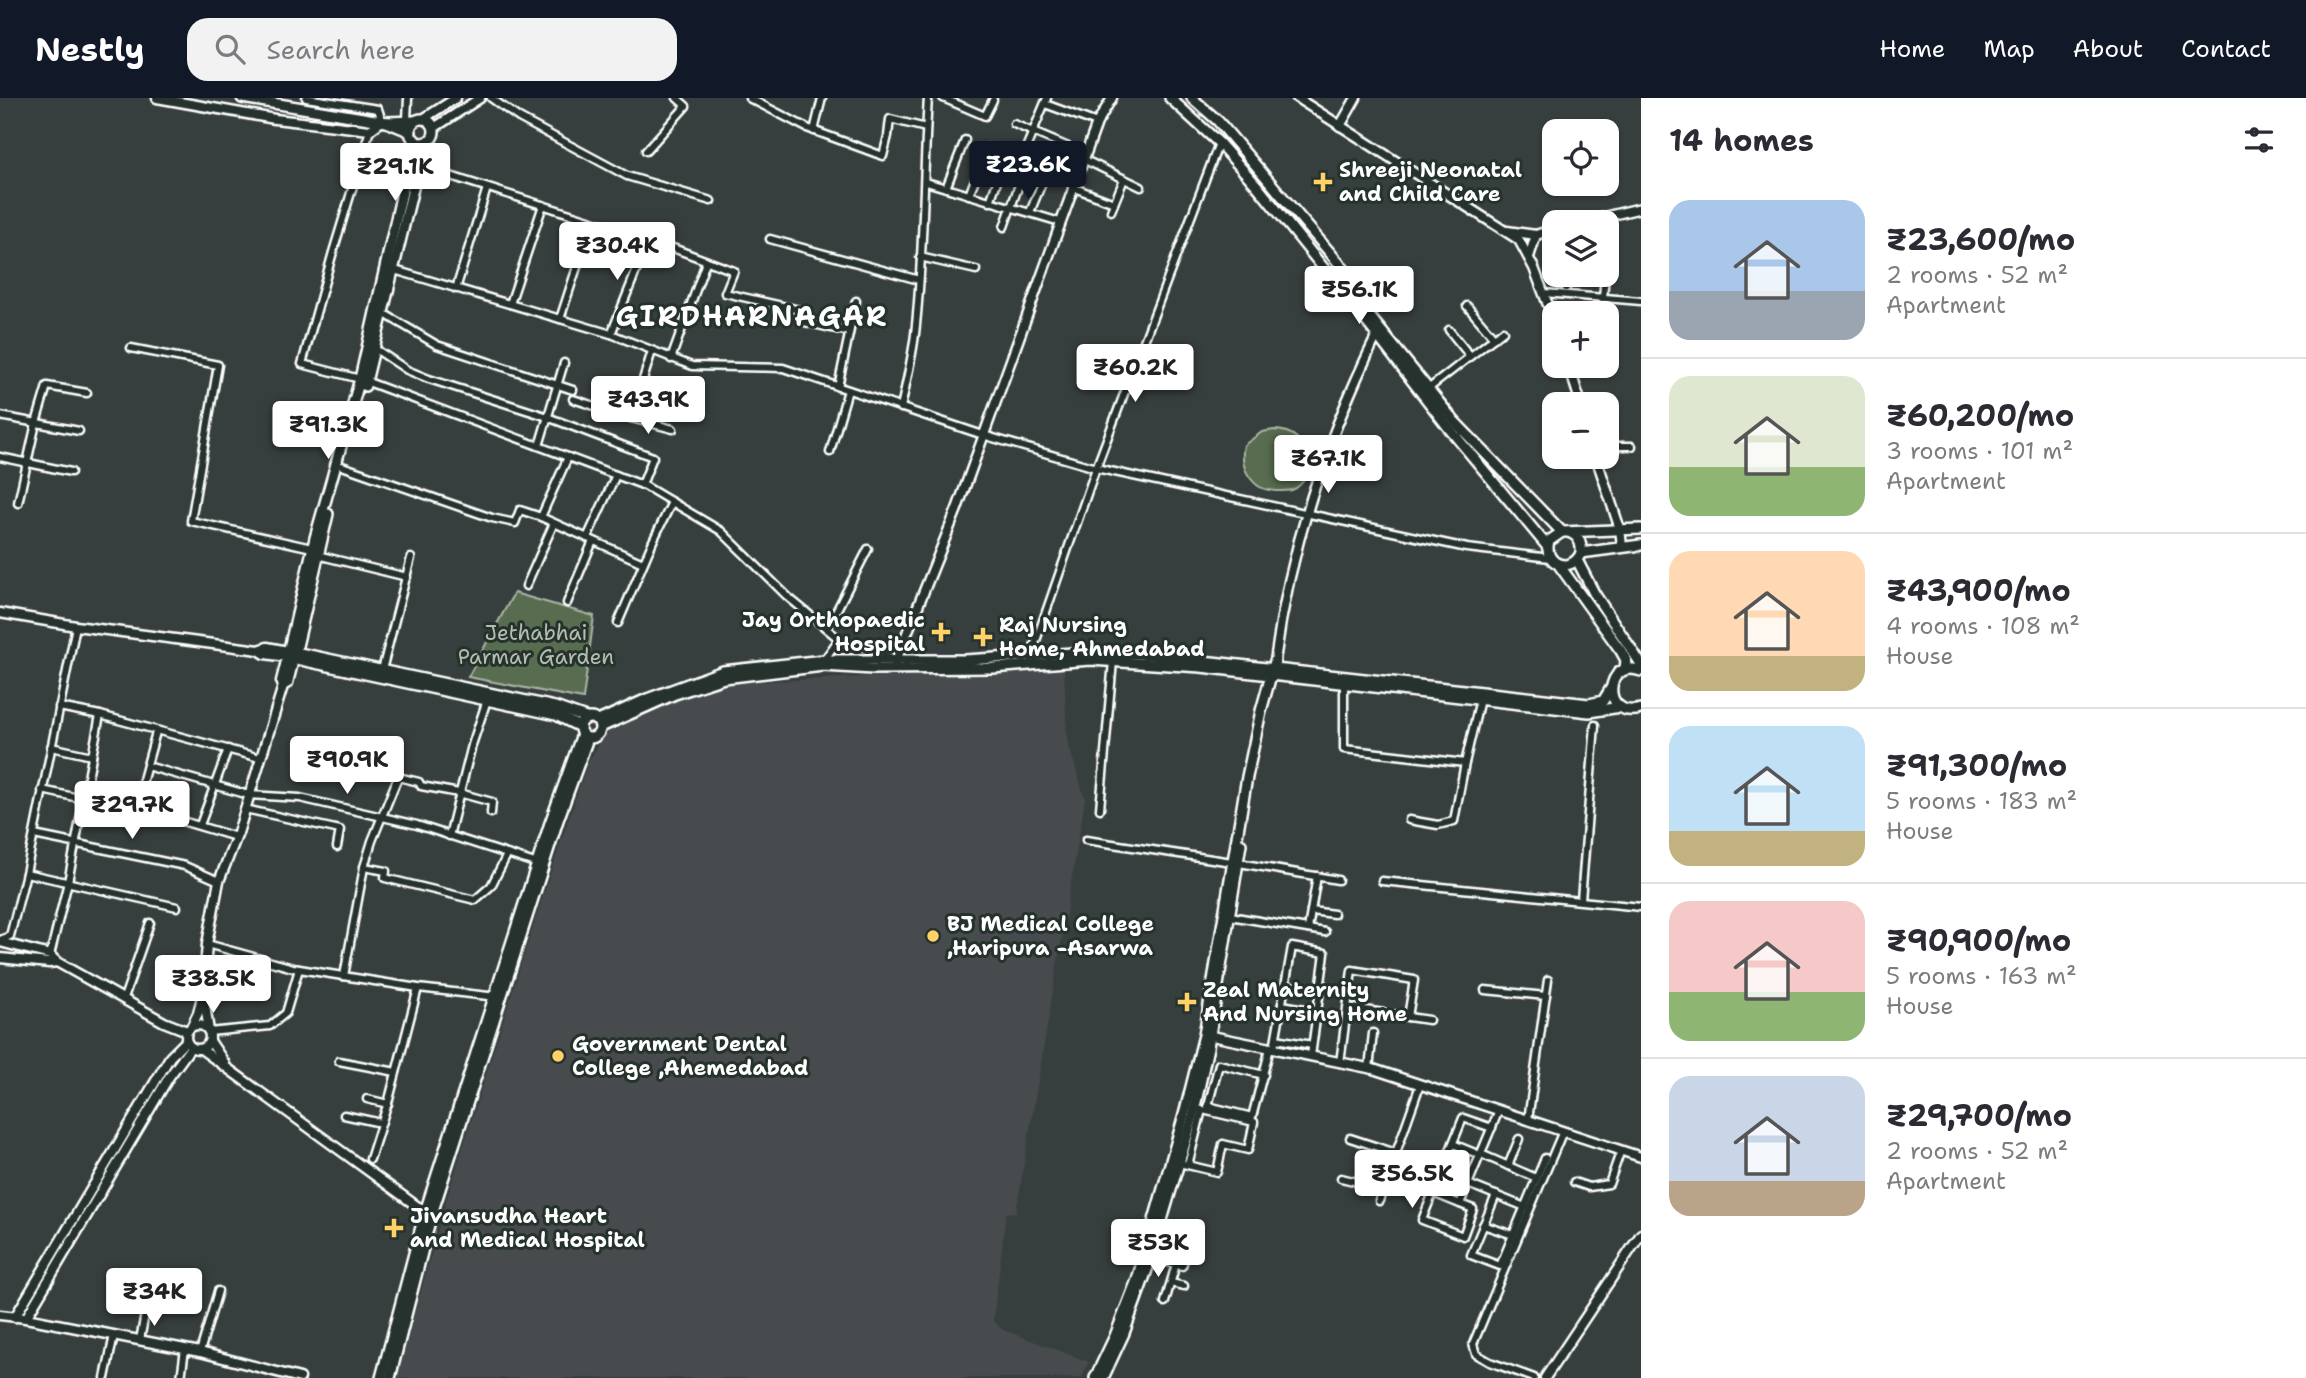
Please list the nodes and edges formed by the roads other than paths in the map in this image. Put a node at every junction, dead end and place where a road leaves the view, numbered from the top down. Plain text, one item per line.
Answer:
1 (157, 98) edge
2 (242, 98) edge
3 (306, 98) edge
4 (408, 98) edge
5 (456, 98) edge
6 (480, 98) edge
7 (491, 98) edge
8 (677, 98) edge
9 (750, 98) edge
10 (822, 98) edge
11 (928, 98) edge
12 (943, 98) edge
13 (1112, 98) edge
14 (1170, 98) edge
15 (1179, 98) edge
16 (1192, 98) edge
17 (1297, 98) edge
18 (1356, 98) edge
19 (993, 100) dead end
20 (354, 101) edge
21 (1046, 101) edge
22 (415, 120) junction
23 (385, 121) junction
24 (1097, 123) junction
25 (1014, 124) dead end
26 (1340, 126) junction
27 (434, 128) junction
28 (926, 128) junction
29 (370, 130) junction
30 (814, 131) junction
31 (1033, 132) junction
32 (412, 136) junction
33 (965, 140) dead end
34 (425, 143) junction
35 (1219, 143) junction
36 (987, 148) dead end
37 (1026, 148) dead end
38 (646, 151) dead end
39 (1006, 156) dead end
40 (1084, 157) junction
41 (1026, 165) dead end
42 (419, 166) junction
43 (1047, 171) dead end
44 (1124, 179) junction
45 (926, 182) junction
46 (1073, 187) junction
47 (1141, 187) dead end
48 (487, 188) junction
49 (946, 188) junction
50 (969, 195) junction
51 (711, 201) dead end
52 (990, 202) junction
53 (1114, 203) junction
54 (543, 205) junction
55 (1012, 206) junction
56 (1641, 208) edge
57 (1111, 211) dead end
58 (1030, 212) junction
59 (1619, 213) edge
60 (592, 221) junction
61 (1060, 222) junction
62 (1004, 227) dead end
63 (1505, 230) junction
64 (1542, 233) edge
65 (1535, 235) junction
66 (649, 239) junction
67 (770, 239) dead end
68 (920, 257) junction
69 (1529, 257) junction
70 (706, 262) junction
71 (390, 269) junction
72 (976, 270) dead end
73 (919, 280) junction
74 (1604, 287) edge
75 (456, 289) junction
76 (1351, 292) junction
77 (1544, 293) junction
78 (1603, 298) junction
79 (856, 301) dead end
80 (1547, 301) edge
81 (1641, 301) edge
82 (510, 304) junction
83 (1467, 306) dead end
84 (800, 310) dead end
85 (383, 313) junction
86 (560, 319) junction
87 (804, 322) dead end
88 (1449, 330) dead end
89 (1503, 331) dead end
90 (849, 332) junction
91 (1379, 333) junction
92 (611, 334) junction
93 (1493, 338) junction
94 (131, 348) dead end
95 (374, 348) junction
96 (652, 351) junction
97 (1470, 356) junction
98 (671, 359) junction
99 (564, 363) dead end
100 (363, 380) junction
101 (557, 384) junction
102 (838, 387) junction
103 (1428, 389) junction
104 (573, 390) dead end
105 (848, 390) junction
106 (87, 393) dead end
107 (573, 399) dead end
108 (901, 408) junction
109 (0, 416) edge
110 (547, 417) junction
111 (631, 418) junction
112 (36, 423) junction
113 (673, 429) dead end
114 (79, 431) dead end
115 (983, 435) junction
116 (539, 446) junction
117 (1619, 446) edge
118 (1632, 446) dead end
119 (830, 452) dead end
120 (0, 457) edge
121 (568, 457) junction
122 (27, 463) junction
123 (342, 466) junction
124 (1096, 468) junction
125 (1600, 469) edge
126 (71, 472) dead end
127 (616, 475) junction
128 (642, 485) junction
129 (672, 502) junction
130 (19, 503) dead end
131 (1307, 513) junction
132 (541, 517) junction
133 (554, 523) junction
134 (1620, 528) junction
135 (1641, 528) edge
136 (1565, 532) junction
137 (590, 539) junction
138 (1641, 545) edge
139 (1547, 546) junction
140 (1622, 546) junction
141 (868, 549) dead end
142 (315, 552) junction
143 (1579, 556) junction
144 (411, 558) dead end
145 (1550, 558) junction
146 (643, 563) junction
147 (1559, 565) junction
148 (407, 578) junction
149 (526, 586) dead end
150 (567, 603) dead end
151 (0, 613) edge
152 (618, 623) dead end
153 (76, 625) junction
154 (827, 629) junction
155 (839, 639) junction
156 (291, 655) junction
157 (1030, 657) junction
158 (824, 660) junction
159 (1113, 661) junction
160 (1641, 664) edge
161 (895, 665) junction
162 (1273, 669) junction
163 (382, 670) junction
164 (1641, 671) edge
165 (1618, 673) junction
166 (1344, 683) junction
167 (1611, 688) junction
168 (1480, 699) junction
169 (487, 700) junction
170 (59, 707) junction
171 (1620, 707) junction
172 (1641, 709) edge
173 (100, 715) junction
174 (586, 718) junction
175 (599, 724) junction
176 (1595, 724) dead end
177 (156, 732) junction
178 (583, 733) junction
179 (51, 747) junction
180 (228, 749) junction
181 (92, 756) junction
182 (260, 758) junction
183 (1465, 763) junction
184 (147, 766) junction
185 (215, 785) junction
186 (43, 790) junction
187 (460, 793) junction
188 (249, 795) junction
189 (84, 798) junction
190 (111, 805) dead end
191 (135, 807) junction
192 (1100, 808) dead end
193 (245, 809) junction
194 (491, 813) dead end
195 (133, 816) dead end
196 (382, 817) junction
197 (1409, 820) dead end
198 (200, 825) junction
199 (34, 835) junction
200 (449, 836) junction
201 (236, 837) junction
202 (1086, 840) dead end
203 (75, 844) junction
204 (337, 847) dead end
205 (507, 855) junction
206 (1236, 862) junction
207 (537, 864) junction
208 (364, 867) junction
209 (26, 873) junction
210 (1318, 876) junction
211 (1338, 880) dead end
212 (219, 881) junction
213 (1382, 881) dead end
214 (68, 882) junction
215 (1581, 900) junction
216 (177, 907) dead end
217 (1641, 907) edge
218 (1311, 911) junction
219 (1334, 914) dead end
220 (1230, 916) junction
221 (150, 923) dead end
222 (1308, 929) junction
223 (1325, 932) dead end
224 (0, 941) edge
225 (207, 944) junction
226 (50, 955) junction
227 (0, 958) edge
228 (57, 962) junction
229 (299, 969) junction
230 (344, 976) junction
231 (1548, 980) dead end
232 (1285, 985) junction
233 (418, 988) junction
234 (1485, 990) dead end
235 (1320, 991) junction
236 (203, 993) junction
237 (1546, 996) junction
238 (499, 997) junction
239 (124, 998) junction
240 (1282, 1005) junction
241 (1347, 1007) junction
242 (1317, 1011) junction
243 (1408, 1017) junction
244 (1429, 1020) dead end
245 (190, 1028) junction
246 (1373, 1033) dead end
247 (1207, 1035) junction
248 (210, 1036) junction
249 (1276, 1038) junction
250 (188, 1044) junction
251 (1312, 1045) junction
252 (1272, 1048) junction
253 (201, 1049) junction
254 (1311, 1056) junction
255 (339, 1061) dead end
256 (1340, 1063) junction
257 (228, 1067) junction
258 (1369, 1069) junction
259 (396, 1072) junction
260 (1264, 1075) junction
261 (1420, 1085) junction
262 (368, 1099) dead end
263 (388, 1104) junction
264 (1198, 1109) junction
265 (1499, 1110) junction
266 (344, 1115) dead end
267 (1528, 1120) junction
268 (381, 1123) junction
269 (1492, 1128) junction
270 (1563, 1131) junction
271 (1350, 1139) dead end
272 (1519, 1139) dead end
273 (1453, 1143) junction
274 (1621, 1150) junction
275 (1396, 1153) junction
276 (1481, 1154) junction
277 (1641, 1157) edge
278 (1545, 1158) dead end
279 (370, 1159) dead end
280 (1183, 1164) junction
281 (1508, 1166) junction
282 (1341, 1178) dead end
283 (1536, 1178) junction
284 (1574, 1182) dead end
285 (1468, 1184) junction
286 (1383, 1188) junction
287 (1433, 1193) junction
288 (1496, 1195) junction
289 (1379, 1201) dead end
290 (1461, 1204) junction
291 (1525, 1207) junction
292 (428, 1214) junction
293 (1483, 1225) junction
294 (1641, 1234) edge
295 (1513, 1235) junction
296 (1188, 1248) dead end
297 (1151, 1257) junction
298 (1176, 1264) junction
299 (1171, 1283) junction
300 (1184, 1286) dead end
301 (218, 1291) dead end
302 (138, 1296) dead end
303 (148, 1298) junction
304 (1165, 1302) dead end
305 (175, 1305) dead end
306 (0, 1315) edge
307 (15, 1317) junction
308 (26, 1318) junction
309 (114, 1335) junction
310 (140, 1340) junction
311 (185, 1349) junction
312 (200, 1352) junction
313 (280, 1375) edge
314 (105, 1378) edge
315 (181, 1378) edge
316 (300, 1378) edge
317 (381, 1378) edge
318 (390, 1378) edge
319 (1095, 1378) edge
320 (1103, 1378) edge
321 (1534, 1378) edge
322 (1545, 1378) edge

1 - 29 street
2 - 23 main road
3 - 20 street
4 - 22 street
5 - 22 street
6 - 27 street
7 - 51 street
8 - 38 street
9 - 30 street
10 - 30 street
11 - 28 street
12 - 19 street
13 - 24 street
14 - 35 main road
15 - 76 main road
16 - 76 main road
17 - 26 street
18 - 26 street
20 - 23 street
21 - 24 street
21 - 31 street
22 - 23 main road
22 - 27 main road
22 - 32 main road
23 - 29 street
23 - 32 main road
24 - 40 street
25 - 31 street
26 - 63 street
27 - 34 main road
28 - 30 street
28 - 45 street
29 - 100 street
31 - 37 street
31 - 40 street
32 - 34 main road
32 - 71 main road
33 - 49 street
34 - 42 main road
35 - 91 main road
35 - 124 street
36 - 50 street
39 - 52 street
40 - 44 street
40 - 46 street
41 - 55 street
42 - 48 street
42 - 71 main road
43 - 58 street
44 - 47 street
44 - 53 street
45 - 49 street
45 - 68 street
46 - 53 street
46 - 61 street
48 - 54 street
48 - 75 street
49 - 50 street
50 - 52 street
52 - 55 street
53 - 57 street
54 - 60 street
54 - 82 street
55 - 58 street
55 - 62 street
56 - 59 street
58 - 61 street
60 - 66 street
60 - 86 street
61 - 115 street
63 - 65 street
63 - 69 street
64 - 65 street
65 - 69 street
66 - 70 street
66 - 92 street
67 - 73 street
68 - 72 street
68 - 73 street
69 - 77 street
70 - 84 street
70 - 98 street
71 - 75 street
71 - 85 main road
71 - 100 main road
73 - 108 street
74 - 78 street
75 - 82 street
76 - 91 main road
77 - 78 street
77 - 80 street
78 - 81 street
79 - 90 street
82 - 86 street
83 - 93 street
85 - 95 main road
85 - 101 street
86 - 92 street
87 - 90 street
88 - 97 street
89 - 93 street
90 - 102 street
91 - 103 main road
91 - 131 street
91 - 139 main road
92 - 96 street
93 - 97 street
94 - 142 street
95 - 100 main road
95 - 110 street
96 - 98 street
96 - 111 street
97 - 103 street
98 - 102 street
99 - 101 street
100 - 116 street
100 - 123 main road
100 - 142 main road
101 - 104 street
101 - 110 street
102 - 105 street
103 - 136 main road
105 - 108 street
105 - 119 street
106 - 112 street
107 - 111 street
108 - 115 street
109 - 112 street
110 - 116 street
110 - 128 street
111 - 113 street
112 - 114 street
112 - 122 street
115 - 124 street
115 - 161 street
116 - 121 street
117 - 118 street
120 - 122 street
121 - 127 street
121 - 132 street
122 - 126 street
122 - 130 street
123 - 132 street
123 - 142 main road
124 - 131 street
124 - 157 street
125 - 134 street
127 - 128 street
127 - 137 street
128 - 129 street
129 - 146 street
129 - 154 street
131 - 145 street
131 - 162 street
132 - 133 street
133 - 137 street
133 - 149 street
134 - 135 main road
134 - 136 main road
134 - 140 street
136 - 139 main road
136 - 143 main road
137 - 146 street
137 - 150 street
138 - 140 main road
139 - 145 main road
140 - 143 main road
141 - 154 street
142 - 148 street
142 - 156 main road
143 - 147 main road
143 - 160 main road
144 - 148 street
145 - 147 main road
146 - 152 street
147 - 165 main road
148 - 163 street
151 - 153 street
153 - 156 street
153 - 170 street
154 - 155 street
155 - 158 street
155 - 161 street
156 - 163 main road
156 - 169 main road
156 - 182 street
157 - 161 main road
157 - 162 main road
158 - 161 main road
158 - 175 main road
159 - 161 main road
159 - 162 main road
159 - 192 street
161 - 175 main road
162 - 166 main road
162 - 167 main road
162 - 206 main road
163 - 174 main road
164 - 165 main road
165 - 167 main road
166 - 168 main road
166 - 183 street
167 - 171 main road
168 - 171 main road
168 - 183 street
169 - 178 main road
169 - 187 street
170 - 173 street
170 - 179 street
171 - 172 main road
173 - 177 street
173 - 181 street
174 - 175 main road
174 - 178 main road
175 - 178 main road
176 - 215 street
177 - 180 street
177 - 184 street
178 - 207 main road
178 - 238 main road
179 - 181 street
179 - 186 street
180 - 182 street
180 - 185 street
181 - 189 street
182 - 188 street
183 - 197 street
184 - 185 street
184 - 191 street
185 - 188 street
185 - 198 street
186 - 189 street
186 - 199 street
187 - 194 street
187 - 196 street
187 - 200 street
188 - 193 street
188 - 196 street
189 - 190 street
189 - 203 street
191 - 195 street
191 - 198 street
193 - 201 street
193 - 204 street
196 - 200 street
196 - 208 street
198 - 201 street
199 - 203 street
199 - 209 street
200 - 205 street
201 - 212 street
202 - 206 street
203 - 212 street
203 - 214 street
205 - 207 street
205 - 208 street
206 - 210 street
206 - 220 main road
206 - 247 main road
207 - 238 main road
208 - 230 street
209 - 214 street
209 - 224 street
210 - 211 street
210 - 218 street
212 - 225 street
213 - 215 street
214 - 216 street
214 - 226 street
215 - 217 street
218 - 219 street
218 - 222 street
220 - 222 street
220 - 247 main road
221 - 239 street
222 - 223 street
224 - 226 street
225 - 229 street
225 - 236 street
226 - 228 street
227 - 228 street
228 - 239 street
229 - 230 street
229 - 248 street
230 - 233 street
231 - 237 street
232 - 235 street
232 - 235 street
232 - 240 street
233 - 238 street
233 - 259 street
234 - 237 street
235 - 242 street
236 - 245 street
236 - 248 street
237 - 267 street
238 - 292 main road
239 - 245 street
240 - 242 street
240 - 249 street
241 - 243 street
241 - 243 street
241 - 256 street
242 - 251 street
243 - 244 street
245 - 248 street
245 - 250 street
246 - 258 street
247 - 252 street
247 - 264 main road
247 - 319 main road
248 - 253 street
248 - 257 street
249 - 251 street
249 - 252 street
250 - 253 street
250 - 307 street
250 - 308 street
251 - 254 street
252 - 254 street
252 - 260 street
253 - 257 street
254 - 256 street
255 - 259 street
256 - 258 street
257 - 292 street
258 - 261 street
259 - 263 street
260 - 260 street
261 - 265 street
261 - 275 street
262 - 263 street
263 - 268 street
264 - 280 main road
264 - 280 street
265 - 267 street
265 - 269 street
266 - 268 street
267 - 270 street
268 - 279 street
269 - 273 street
269 - 276 street
270 - 274 street
270 - 321 street
271 - 275 street
272 - 281 street
273 - 276 street
273 - 287 street
274 - 277 street
274 - 284 street
275 - 286 street
276 - 281 street
276 - 285 street
278 - 283 street
280 - 297 main road
281 - 283 street
282 - 286 street
283 - 291 street
285 - 288 street
285 - 290 street
286 - 289 street
287 - 290 street
287 - 290 street
288 - 291 street
288 - 293 street
291 - 295 street
292 - 317 main road
292 - 318 main road
293 - 295 street
293 - 295 street
294 - 322 street
296 - 298 street
297 - 298 street
297 - 320 main road
298 - 299 street
299 - 300 street
299 - 304 street
301 - 312 street
302 - 303 street
303 - 305 street
303 - 310 street
306 - 307 street
307 - 308 street
308 - 309 street
309 - 310 street
309 - 314 street
310 - 311 street
311 - 312 street
311 - 315 street
312 - 313 street
313 - 316 street

